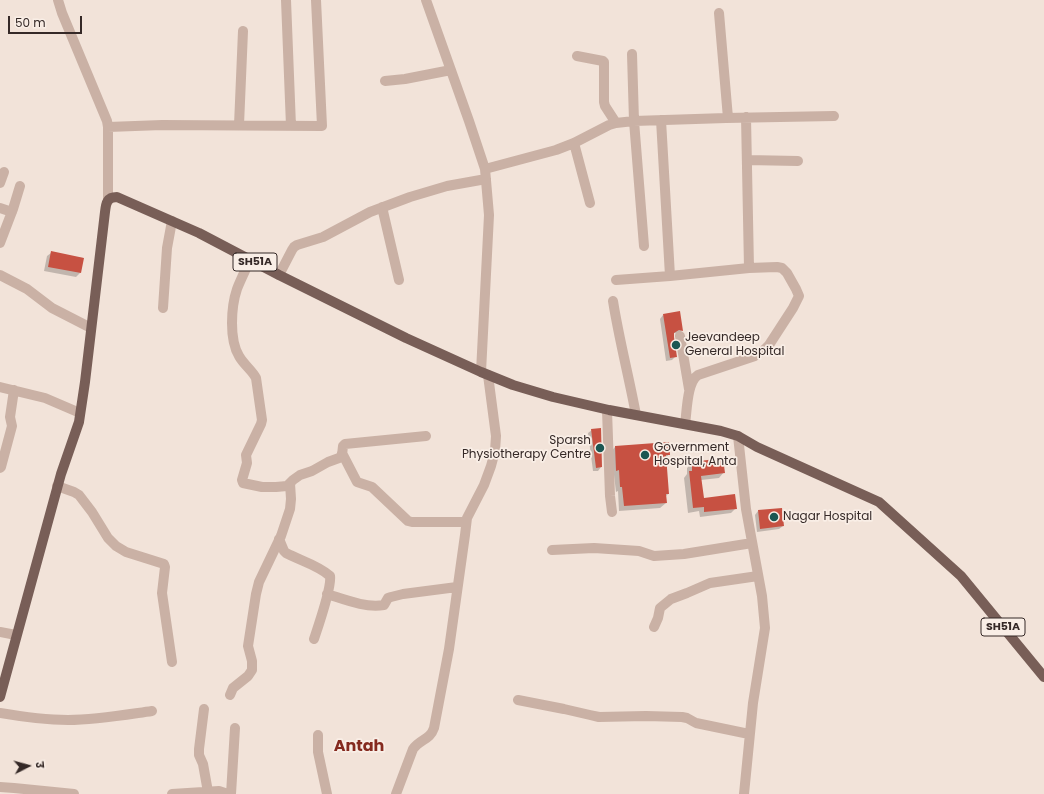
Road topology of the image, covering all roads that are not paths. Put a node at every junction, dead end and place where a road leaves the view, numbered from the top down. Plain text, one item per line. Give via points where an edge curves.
1 (58, 0) edge
2 (286, 0) edge
3 (316, 0) edge
4 (426, 0) edge
5 (719, 13) dead end
6 (243, 31) dead end
7 (632, 54) dead end
8 (576, 56) dead end
9 (451, 70) junction
10 (386, 81) dead end
11 (834, 116) dead end
12 (746, 117) junction
13 (728, 118) junction
14 (661, 120) junction
15 (634, 121) junction
16 (616, 123) junction
17 (239, 125) junction
18 (291, 126) junction
19 (108, 127) junction
20 (574, 144) junction
21 (747, 160) junction
22 (798, 161) dead end
23 (4, 172) dead end
24 (485, 174) junction
25 (0, 183) edge
26 (20, 186) dead end
27 (108, 201) junction
28 (590, 203) dead end
29 (382, 207) junction
30 (0, 208) edge
31 (12, 212) junction
32 (172, 220) junction
33 (0, 243) edge
34 (644, 246) dead end
35 (250, 260) junction
36 (749, 268) junction
37 (0, 275) edge
38 (279, 275) junction
39 (670, 276) junction
40 (399, 280) dead end
41 (616, 280) dead end
42 (613, 301) dead end
43 (163, 308) dead end
44 (91, 328) junction
45 (680, 336) dead end
46 (484, 374) junction
47 (0, 387) edge
48 (14, 390) junction
49 (689, 390) junction
50 (607, 410) junction
51 (80, 413) junction
52 (636, 415) junction
53 (685, 424) junction
54 (426, 436) dead end
55 (738, 436) junction
56 (342, 453) junction
57 (0, 468) edge
58 (290, 483) junction
59 (57, 486) junction
60 (612, 512) dead end
61 (466, 522) junction
62 (279, 540) junction
63 (752, 543) junction
64 (552, 550) dead end
65 (758, 576) junction
66 (457, 588) junction
67 (327, 594) junction
68 (654, 627) dead end
69 (0, 632) edge
70 (16, 636) junction
71 (314, 639) dead end
72 (172, 662) dead end
73 (1044, 678) edge
74 (230, 695) dead end
75 (0, 697) edge
76 (518, 700) dead end
77 (204, 710) dead end
78 (152, 711) dead end
79 (0, 713) edge
80 (235, 728) dead end
81 (750, 734) junction
82 (318, 735) dead end
83 (0, 787) edge
84 (208, 792) junction
85 (74, 794) edge
86 (172, 794) edge
87 (229, 794) edge
88 (327, 794) edge
89 (396, 794) edge
90 (744, 794) edge

1 - 19 street
2 - 18 street
3 - 18 street via 322,125
4 - 9 street
5 - 13 street
6 - 17 street
7 - 15 street
8 - 16 street via 604,62 604,102
9 - 10 street
9 - 24 street
11 - 12 street
12 - 13 street
12 - 21 street
13 - 14 street
14 - 15 street
14 - 39 street
15 - 16 street
15 - 34 street
16 - 20 street
17 - 18 street
17 - 19 street
19 - 27 street
20 - 24 street
20 - 28 street
21 - 22 street
21 - 36 street
23 - 25 street
24 - 29 street
24 - 46 street via 489,215
26 - 31 street
27 - 32 main road, SH51A via 110,198 119,197
27 - 44 main road
29 - 38 street via 330,233 294,247
29 - 40 street
30 - 31 street
31 - 33 street
32 - 35 main road, SH51A
32 - 43 street via 167,248
35 - 38 main road, SH51A
35 - 58 street via 237,289 233,306 233,331 239,357 256,378 262,420 246,455 247,463 242,481 244,484 262,487 287,486
36 - 39 street
36 - 49 street via 784,269 798,293 798,298 767,347 755,356 698,375
37 - 44 street via 27,289 52,308
38 - 46 main road, SH51A
39 - 41 street
42 - 52 street
44 - 51 main road
45 - 49 street
46 - 50 main road, SH51A via 537,392
46 - 61 street via 496,436 495,451 484,484
47 - 48 street
48 - 51 street via 45,398
48 - 57 street via 10,417 12,426
49 - 53 street
50 - 52 main road, SH51A
50 - 60 street
51 - 59 main road via 78,428
52 - 53 main road, SH51A
53 - 55 main road, SH51A
54 - 56 street via 345,444 342,446
55 - 63 street
55 - 73 main road, SH51A via 879,502 961,576
56 - 58 street via 339,458 300,475
56 - 61 street via 357,482 372,487 408,521
58 - 62 street via 290,509
59 - 70 main road
59 - 72 street via 79,495 116,546 126,552 164,564 162,593
61 - 66 street
62 - 67 street via 286,553 329,574 331,579
62 - 74 street via 256,594 248,646 252,670 233,688
63 - 64 street via 654,556 639,551 594,548
63 - 65 street
65 - 68 street via 710,583 671,599 660,607
65 - 81 street via 764,605 765,628
66 - 67 street via 391,597 379,605 365,605
66 - 89 street via 434,728 432,734 413,749
67 - 71 street
69 - 70 street
70 - 75 main road
76 - 81 street via 598,716 682,717 696,723
77 - 84 street via 199,755
78 - 79 street via 68,720 45,720
80 - 87 street
81 - 90 street
82 - 88 street via 318,752
83 - 85 street
84 - 86 street
84 - 87 street

